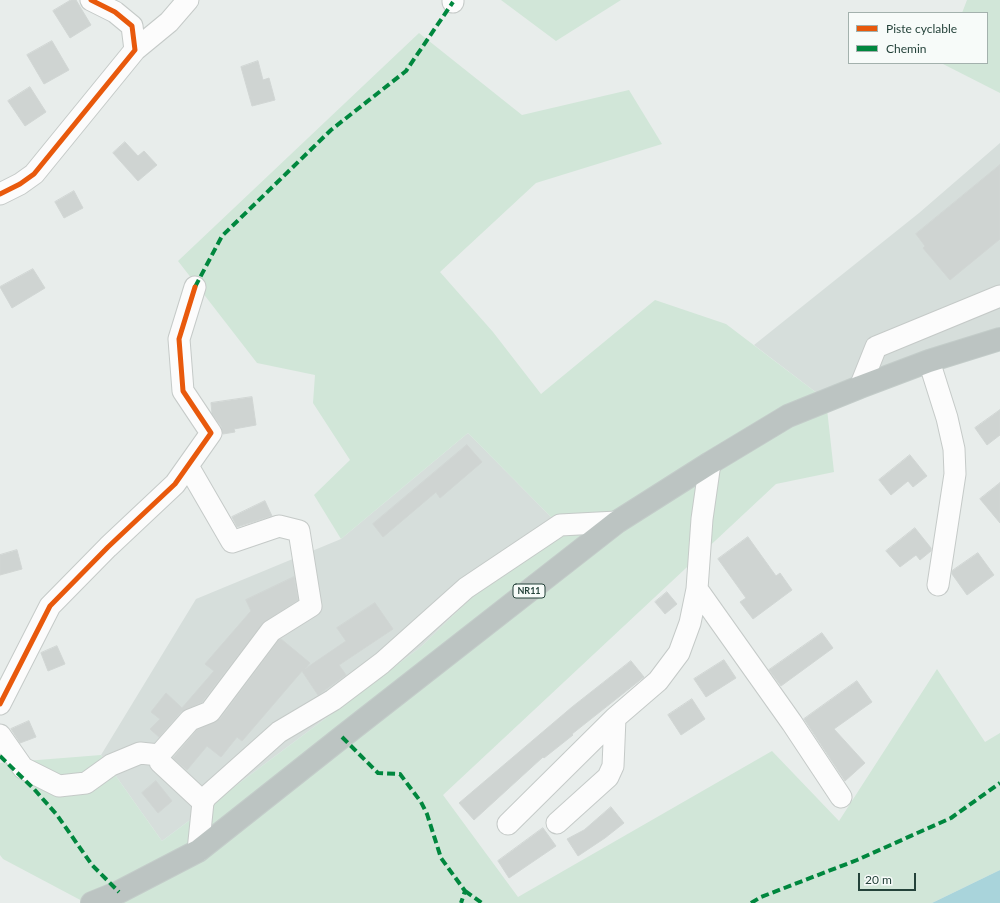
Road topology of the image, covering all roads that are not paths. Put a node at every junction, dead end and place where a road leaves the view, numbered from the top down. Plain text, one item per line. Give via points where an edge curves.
1 (91, 0) edge
2 (188, 0) edge
3 (135, 50) junction
4 (0, 194) edge
5 (195, 287) dead end
6 (1000, 296) edge
7 (1000, 339) edge
8 (929, 361) junction
9 (860, 386) junction
10 (710, 463) junction
11 (188, 466) junction
12 (617, 522) junction
13 (938, 585) dead end
14 (697, 588) junction
15 (0, 704) edge
16 (615, 718) junction
17 (0, 735) edge
18 (159, 755) junction
19 (842, 797) dead end
20 (203, 802) junction
21 (557, 823) dead end
22 (508, 824) dead end
23 (198, 851) junction
24 (92, 903) edge

1 - 3 street via 115,12 132,26
2 - 3 street via 169,22
3 - 4 street via 34,174
5 - 11 street via 179,339 182,391 211,434
6 - 9 street via 876,347
7 - 8 highway, NR11
8 - 9 highway, NR11
8 - 13 street via 954,449 955,474
9 - 10 highway, NR11 via 788,416
10 - 12 highway, NR11
10 - 14 street via 702,519
11 - 15 street via 175,484 50,606
11 - 18 street via 232,542 279,526 299,531 311,606 271,631 210,712 190,720
12 - 20 street via 560,525 528,546 466,588 382,663 333,700 278,732
12 - 23 highway, NR11
14 - 16 street via 690,623 678,653 658,681
14 - 19 street
16 - 21 street via 613,766 608,777
16 - 22 street
17 - 18 street via 23,768 59,786 86,783 111,765 140,753
18 - 20 street via 160,762
20 - 23 street
23 - 24 highway, NR11 via 119,892

